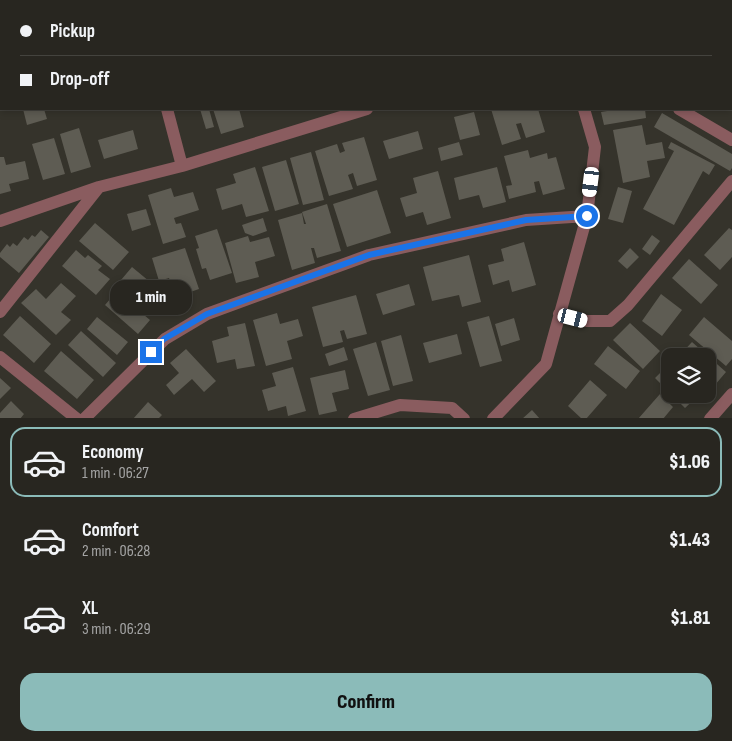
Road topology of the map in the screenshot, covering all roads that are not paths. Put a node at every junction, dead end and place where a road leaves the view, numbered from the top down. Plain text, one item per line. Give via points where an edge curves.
1 (168, 110) edge
2 (364, 110) edge
3 (584, 110) edge
4 (681, 110) edge
5 (732, 140) edge
6 (182, 166) junction
7 (732, 181) edge
8 (99, 188) junction
9 (587, 216) junction
10 (0, 222) edge
11 (0, 312) edge
12 (559, 314) junction
13 (0, 357) edge
14 (732, 394) edge
15 (77, 418) edge
16 (84, 418) edge
17 (354, 418) edge
18 (464, 418) edge
19 (493, 418) edge
20 (710, 418) edge

1 - 6 street
2 - 6 street
3 - 9 street via 595,147
4 - 5 street
6 - 8 street
7 - 12 street via 628,305 610,321 587,321
8 - 10 street
8 - 11 street
9 - 12 street
9 - 16 street via 526,220 369,255 207,314 164,339
12 - 19 street via 546,364
13 - 15 street
14 - 20 street
17 - 18 street via 400,405 452,408

